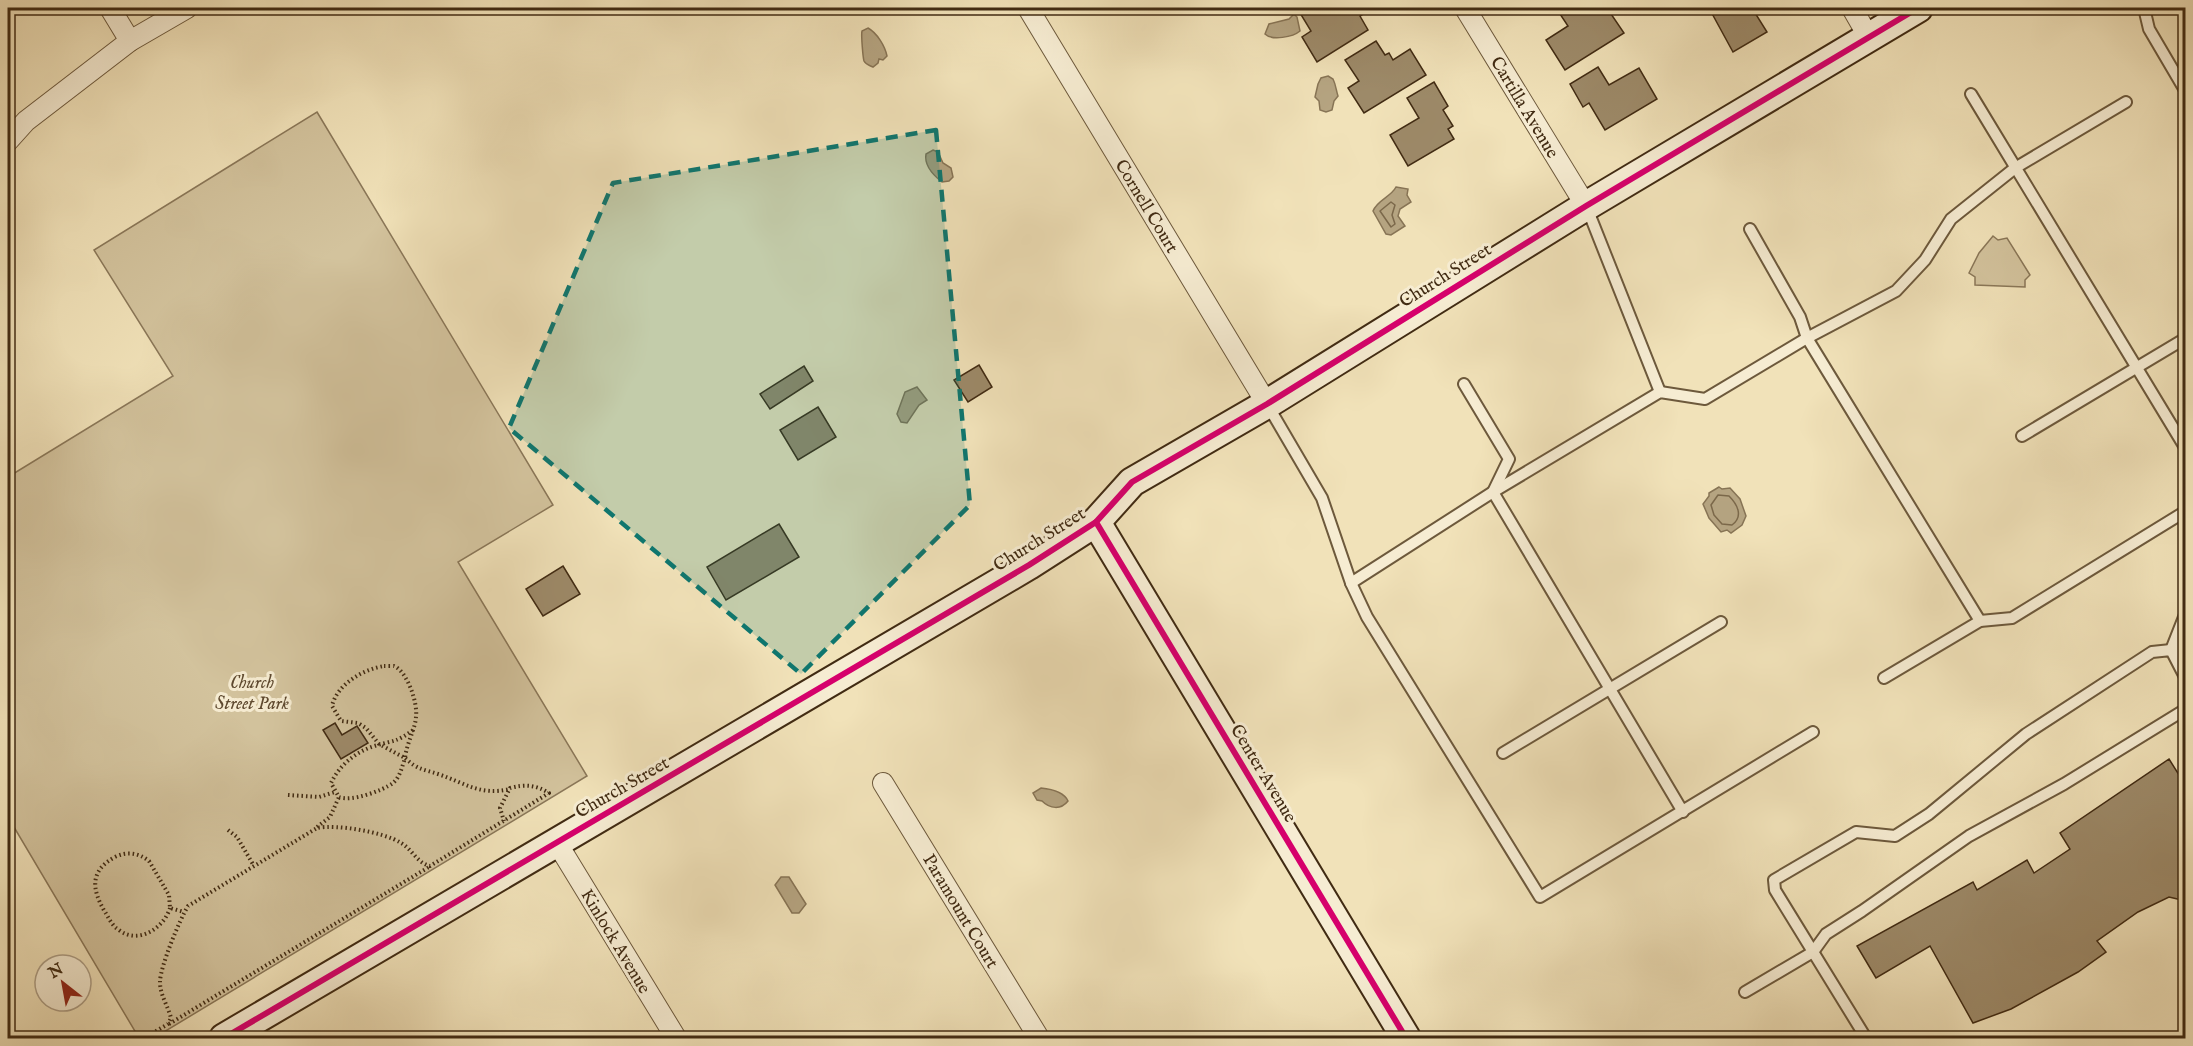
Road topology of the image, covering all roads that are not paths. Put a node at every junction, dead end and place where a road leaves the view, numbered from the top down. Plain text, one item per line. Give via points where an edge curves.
1 (110, 8) edge
2 (187, 8) edge
3 (1028, 8) edge
4 (1465, 8) edge
5 (1852, 8) edge
6 (1918, 8) edge
7 (2144, 8) edge
8 (1868, 36) junction
9 (130, 41) junction
10 (2186, 93) edge
11 (1971, 94) dead end
12 (2126, 102) dead end
13 (8, 141) edge
14 (2015, 168) junction
15 (1586, 206) junction
16 (1750, 229) dead end
17 (1807, 338) junction
18 (2186, 338) edge
19 (2136, 368) junction
20 (1464, 384) dead end
21 (1660, 392) junction
22 (1266, 404) junction
23 (2022, 436) dead end
24 (2186, 449) edge
25 (1493, 492) junction
26 (2186, 511) edge
27 (1096, 522) junction
28 (1351, 583) junction
29 (2186, 612) edge
30 (1980, 621) junction
31 (1721, 622) dead end
32 (2171, 650) junction
33 (2186, 650) edge
34 (1884, 678) dead end
35 (2186, 679) edge
36 (1609, 688) junction
37 (2186, 709) edge
38 (1813, 732) dead end
39 (1503, 753) dead end
40 (883, 783) dead end
41 (1683, 812) junction
42 (556, 843) junction
43 (1813, 952) junction
44 (1745, 992) dead end
45 (224, 1038) edge
46 (676, 1038) edge
47 (1039, 1038) edge
48 (1406, 1038) edge
49 (1866, 1038) edge

1 - 9 street
2 - 9 street
3 - 22 street, Cornell Court
4 - 15 street, Cartilla Avenue
5 - 8 street
6 - 8 street, Church Street
7 - 10 lane via 2149,29
8 - 15 street, Church Street
9 - 13 street via 26,121
11 - 14 lane
12 - 14 lane
14 - 17 lane via 1951,219 1925,260 1896,291
14 - 19 lane
15 - 21 lane
15 - 22 street, Church Street
16 - 17 lane via 1800,317
17 - 21 lane via 1706,399
17 - 30 lane
18 - 19 lane
19 - 23 lane
19 - 24 lane
20 - 25 lane via 1509,459
21 - 25 lane
22 - 27 street, Church Street via 1132,482
22 - 28 lane via 1322,498
25 - 28 lane
25 - 36 lane
26 - 30 lane via 2012,618
27 - 42 street, Church Street
27 - 48 street, Center Avenue
28 - 41 lane via 1366,617 1540,897
29 - 32 lane
30 - 34 lane
31 - 36 lane
32 - 33 lane
32 - 35 lane
32 - 43 lane via 2152,652 2026,734 1929,814 1895,836 1856,832 1774,880 1775,890
36 - 39 lane
36 - 41 lane
37 - 43 lane via 2064,784 1969,836 1826,934
38 - 41 lane
40 - 47 street, Paramount Court
42 - 45 street, Church Street
42 - 46 street, Kinlock Avenue
43 - 44 lane
43 - 49 lane

